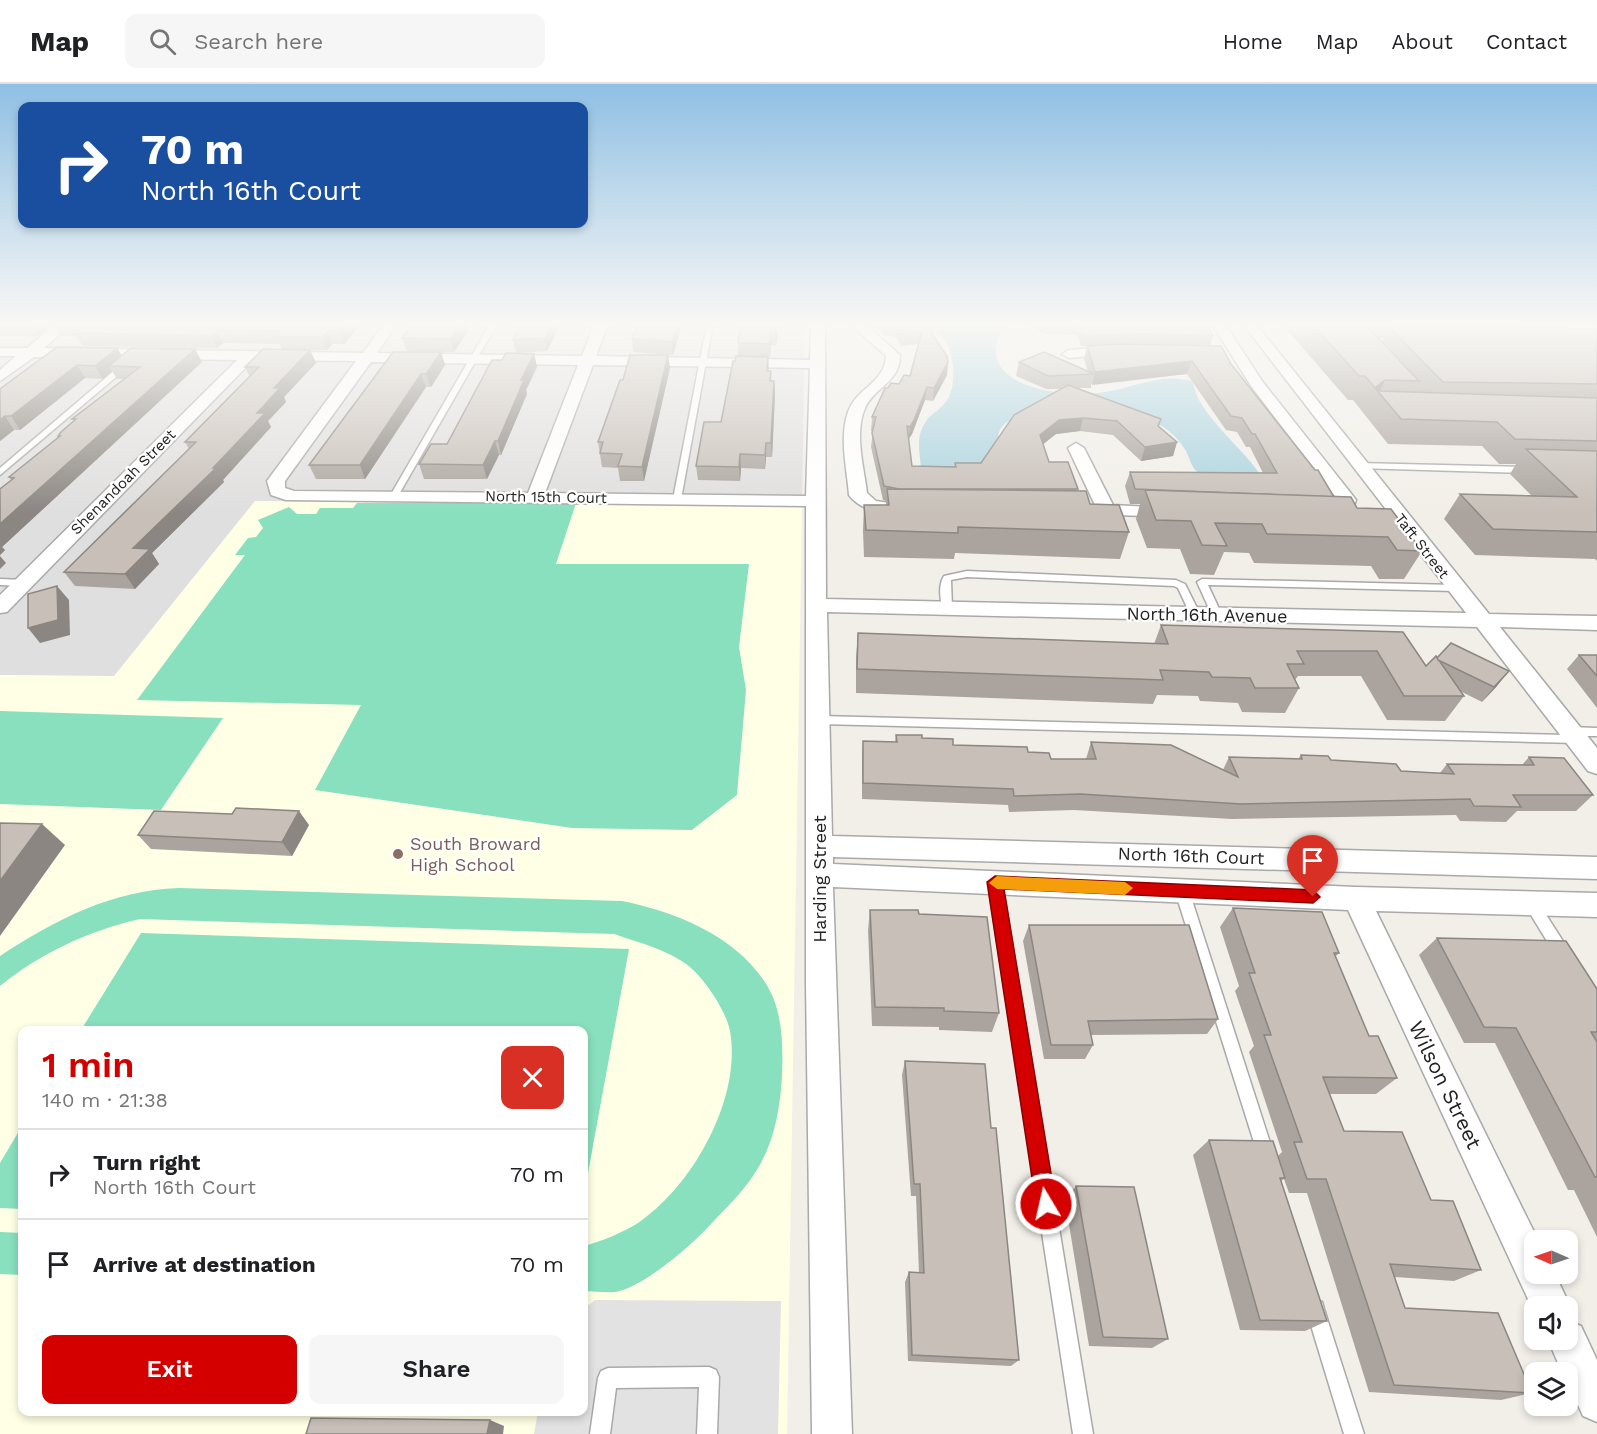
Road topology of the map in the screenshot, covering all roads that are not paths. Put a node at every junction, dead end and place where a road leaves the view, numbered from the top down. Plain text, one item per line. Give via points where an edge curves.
1 (100, 387) edge
2 (217, 387) edge
3 (347, 387) edge
4 (457, 387) edge
5 (577, 387) edge
6 (698, 387) edge
7 (817, 387) edge
8 (878, 387) edge
9 (1259, 387) edge
10 (1298, 387) edge
11 (1076, 448) dead end
12 (1359, 466) junction
13 (1538, 470) edge
14 (0, 472) edge
15 (394, 496) junction
16 (535, 497) junction
17 (677, 499) junction
18 (815, 501) junction
19 (920, 510) edge
20 (1071, 510) edge
21 (1106, 510) junction
22 (1188, 514) edge
23 (1307, 519) edge
24 (0, 582) edge
25 (24, 583) junction
26 (1455, 588) junction
27 (816, 605) junction
28 (0, 607) edge
29 (947, 608) junction
30 (1195, 615) junction
31 (1217, 615) junction
32 (1481, 622) junction
33 (1597, 623) edge
34 (820, 720) junction
35 (1581, 734) edge
36 (1597, 765) edge
37 (820, 860) junction
38 (1597, 868) edge
39 (995, 882) junction
40 (1182, 891) junction
41 (1356, 899) junction
42 (1531, 903) junction
43 (1597, 905) edge
44 (1573, 970) edge
45 (1272, 1174) edge
46 (1524, 1249) edge
47 (1311, 1298) edge
48 (1572, 1350) edge
49 (1597, 1402) edge
50 (600, 1434) edge
51 (707, 1434) edge
52 (832, 1434) edge
53 (1083, 1434) edge
54 (1354, 1434) edge

1 - 14 lane
2 - 25 street, Shenandoah Street
3 - 15 street, North 15th Court via 276,481 277,491 292,496
4 - 15 lane
5 - 16 street
6 - 17 lane
7 - 18 street, Harding Street
8 - 19 street via 857,407 852,427 858,495 871,505
9 - 23 street via 1347,500 1344,514 1330,520
10 - 12 street, Taft Street
11 - 21 street
12 - 13 lane
12 - 26 street, Taft Street
15 - 16 street, North 15th Court
16 - 17 street, North 15th Court
17 - 18 street, North 15th Court
18 - 27 street, Harding Street
20 - 21 street
21 - 22 street
24 - 25 lane
25 - 28 street, Shenandoah Street
26 - 31 lane via 1203,582
26 - 32 street, Taft Street
27 - 29 street, North 16th Avenue
27 - 34 street, Harding Street
29 - 30 street, North 16th Avenue
29 - 30 lane via 947,578 967,574 1176,583 1182,586
30 - 31 street, North 16th Avenue
31 - 32 street, North 16th Avenue
32 - 33 street, North 16th Avenue
32 - 35 street, Taft Street
34 - 35 lane
34 - 37 street, Harding Street
35 - 36 street, Taft Street
37 - 38 street, North 16th Court
37 - 39 street, North 16th Court
37 - 52 street, Harding Street
39 - 40 street, North 16th Court
39 - 53 lane
40 - 41 street, North 16th Court
40 - 45 lane
41 - 42 street, North 16th Court
41 - 46 street, Wilson Street
42 - 43 street, North 16th Court
42 - 44 lane
47 - 54 lane
48 - 49 street
50 - 51 lane via 608,1378 709,1377

